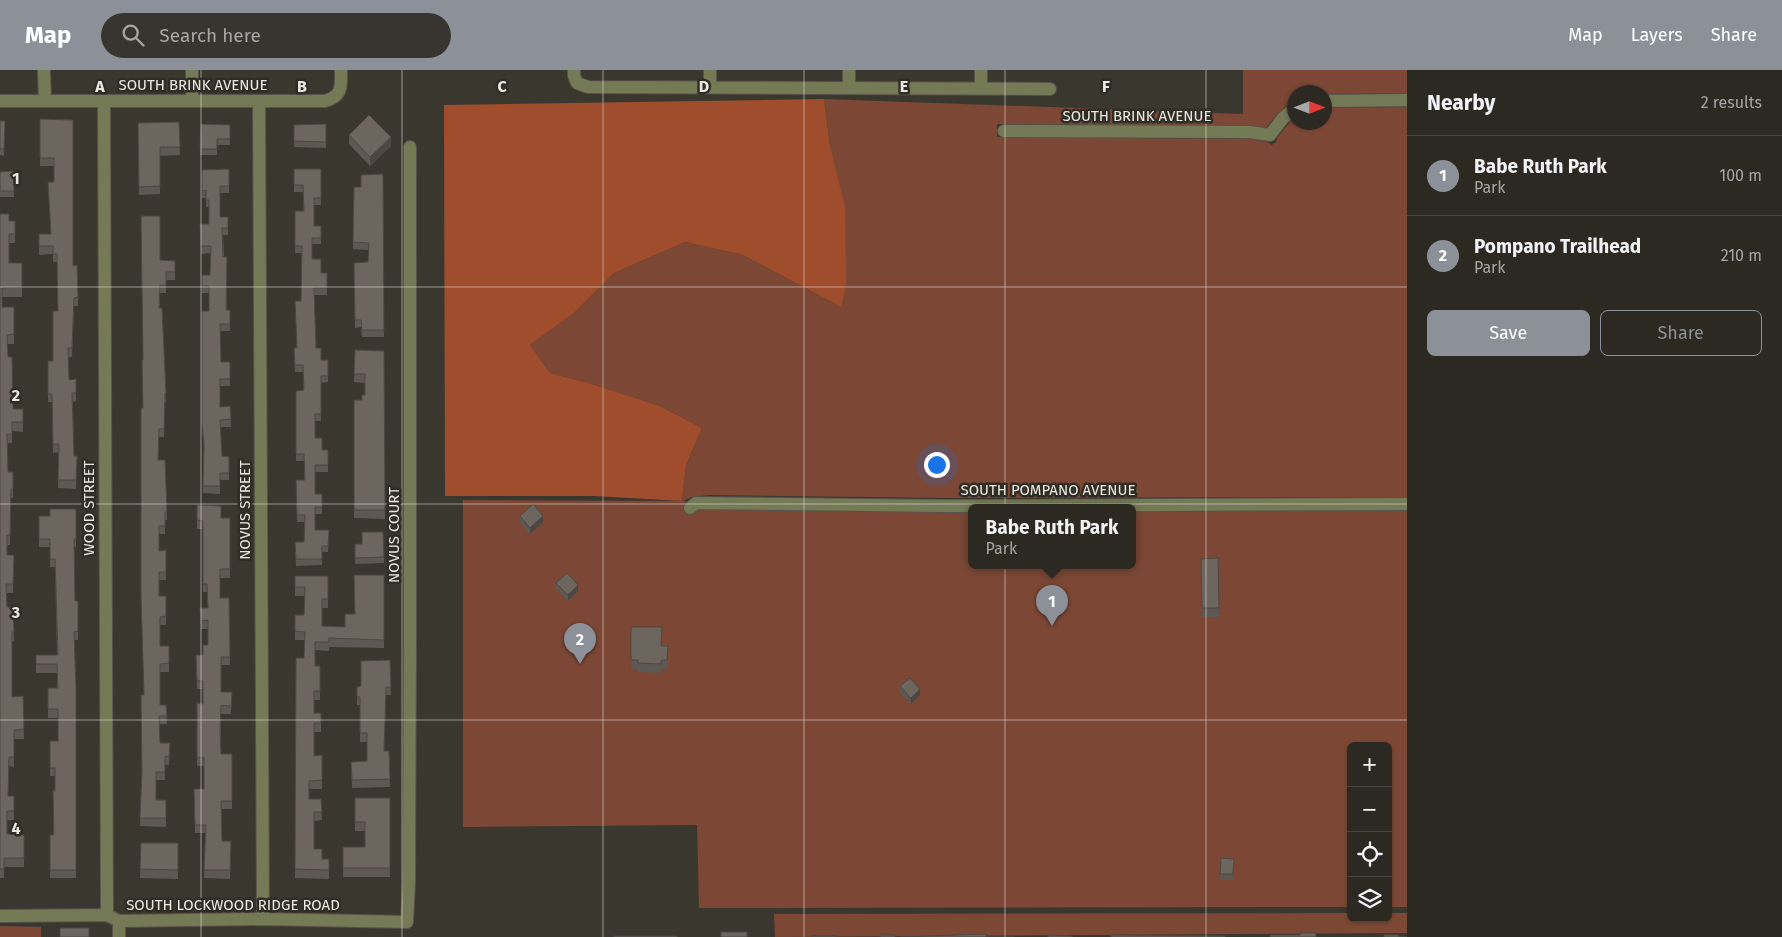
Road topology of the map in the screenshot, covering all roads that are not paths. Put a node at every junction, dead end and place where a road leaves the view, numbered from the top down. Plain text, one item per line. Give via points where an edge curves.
1 (44, 70) edge
2 (192, 70) edge
3 (341, 70) edge
4 (710, 70) edge
5 (849, 70) edge
6 (981, 70) edge
7 (574, 75) edge
8 (710, 86) junction
9 (849, 87) junction
10 (981, 88) junction
11 (1050, 88) dead end
12 (1407, 100) edge
13 (0, 101) edge
14 (45, 101) junction
15 (104, 101) junction
16 (192, 101) junction
17 (259, 101) junction
18 (1332, 101) edge
19 (1287, 115) edge
20 (1004, 131) dead end
21 (410, 147) dead end
22 (1407, 504) edge
23 (1136, 505) edge
24 (968, 506) edge
25 (690, 508) dead end
26 (107, 915) junction
27 (0, 916) edge
28 (263, 919) junction
29 (119, 921) junction
30 (407, 922) joint
31 (119, 937) edge

1 - 14 street
2 - 16 street
3 - 17 street, SOUTH BRINK AVENUE via 339,94 333,99
4 - 8 street
5 - 9 street
6 - 10 street
7 - 8 street, SOUTH BRINK AVENUE via 581,86 588,87
8 - 9 street, SOUTH BRINK AVENUE
9 - 10 street, SOUTH BRINK AVENUE
10 - 11 street, SOUTH BRINK AVENUE
12 - 18 street
13 - 14 street, SOUTH BRINK AVENUE
14 - 15 street, SOUTH BRINK AVENUE
15 - 16 street, SOUTH BRINK AVENUE
15 - 26 street, WOOD STREET
16 - 17 street, SOUTH BRINK AVENUE
17 - 28 street, NOVUS STREET
19 - 20 street, SOUTH BRINK AVENUE via 1270,135 1249,132
21 - 30 street, NOVUS COURT
22 - 23 street, SOUTH POMPANO AVENUE
24 - 25 street, SOUTH POMPANO AVENUE via 696,503
26 - 27 street, SOUTH LOCKWOOD RIDGE ROAD
26 - 29 street, SOUTH LOCKWOOD RIDGE ROAD
28 - 29 street, SOUTH LOCKWOOD RIDGE ROAD
28 - 30 street, SOUTH LOCKWOOD RIDGE ROAD
29 - 31 street

